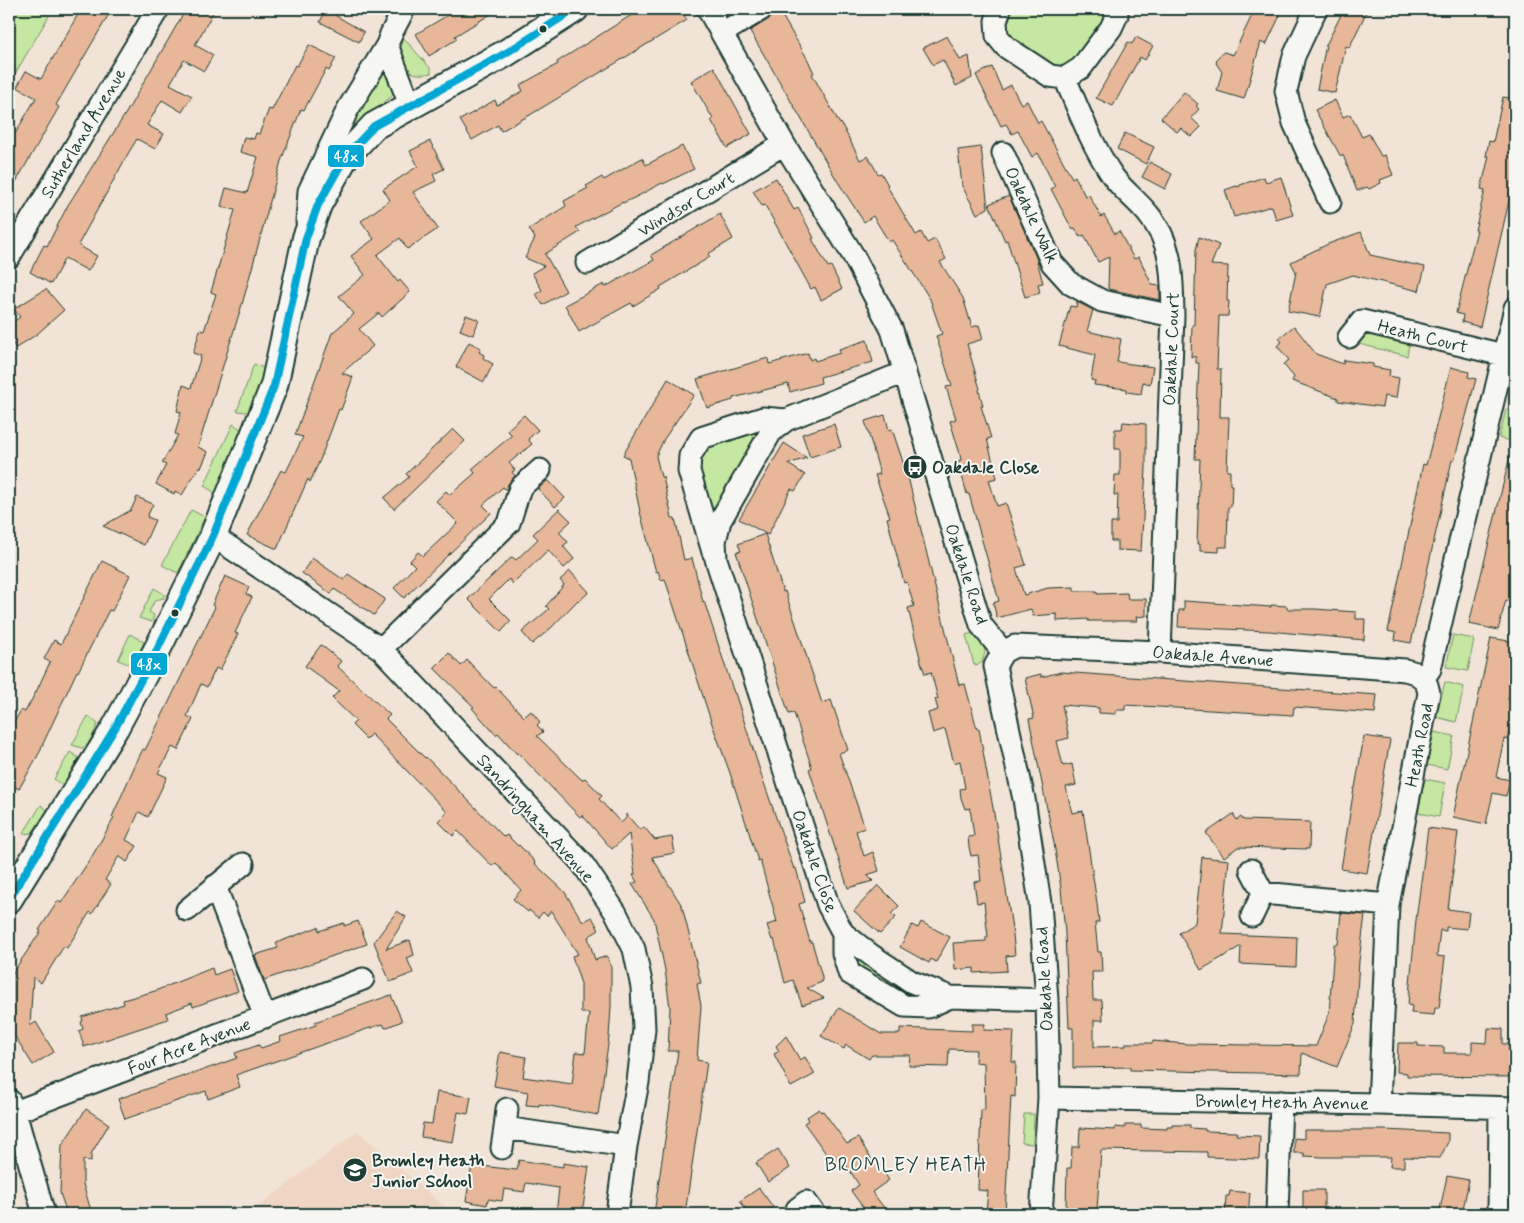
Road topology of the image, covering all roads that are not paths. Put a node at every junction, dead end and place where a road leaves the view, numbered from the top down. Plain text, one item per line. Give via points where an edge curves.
1 (158, 9) edge
2 (404, 9) edge
3 (575, 9) edge
4 (708, 9) edge
5 (762, 9) edge
6 (1000, 9) edge
7 (1116, 9) edge
8 (1316, 9) edge
9 (722, 33) junction
10 (387, 45) junction
11 (1065, 78) junction
12 (410, 105) junction
13 (784, 144) junction
14 (1003, 153) dead end
15 (1330, 202) dead end
16 (306, 238) junction
17 (9, 257) edge
18 (587, 263) dead end
19 (1515, 308) edge
20 (1173, 316) junction
21 (1349, 337) dead end
22 (1503, 355) junction
23 (905, 372) junction
24 (786, 420) junction
25 (540, 470) dead end
26 (213, 536) junction
27 (716, 559) junction
28 (381, 649) junction
29 (1003, 652) junction
30 (1160, 652) junction
31 (1423, 679) junction
32 (243, 864) dead end
33 (1251, 870) dead end
34 (215, 886) junction
35 (1263, 893) junction
36 (9, 899) edge
37 (1388, 905) junction
38 (187, 910) dead end
39 (1252, 916) dead end
40 (363, 979) dead end
41 (1047, 1000) junction
42 (265, 1017) junction
43 (1049, 1098) junction
44 (1281, 1102) junction
45 (1379, 1104) junction
46 (12, 1106) edge
47 (1507, 1108) edge
48 (505, 1128) dead end
49 (626, 1146) junction
50 (44, 1214) edge
51 (617, 1214) edge
52 (1041, 1214) edge
53 (1277, 1214) edge
54 (1499, 1214) edge

1 - 17 street, Sutherland Avenue
2 - 10 street
3 - 12 main road via 506,53
4 - 9 street, Oakdale Road
5 - 9 street
6 - 11 street via 996,21 997,36 1006,47 1050,76
7 - 11 street via 1111,28 1081,68
8 - 15 street via 1294,56 1286,91 1294,123
9 - 13 street, Oakdale Road
10 - 12 street
10 - 16 street via 348,109 309,191
11 - 20 street, Oakdale Court via 1097,151 1113,176 1162,233 1169,252
12 - 16 main road via 374,126 345,157 318,205
13 - 18 street, Windsor Court
13 - 23 street, Oakdale Road via 852,255 892,330
14 - 20 street, Oakdale Walk via 1052,263 1071,284 1102,301
16 - 26 main road via 274,386
19 - 22 street, Heath Road
20 - 30 street, Oakdale Court
21 - 22 street, Heath Court via 1362,321
22 - 31 street, Heath Road via 1430,669
23 - 24 street, Oakdale Close
23 - 29 street, Oakdale Road via 981,625
24 - 27 street, Oakdale Close via 771,432 720,521 715,541
24 - 27 street, Oakdale Close via 763,418 701,438 690,456 688,472
25 - 28 street via 520,488 509,523
26 - 28 street, Sandringham Avenue
26 - 36 main road via 115,728
27 - 41 street, Oakdale Close via 828,905 843,933 871,956 912,982 950,998
28 - 49 street, Sandringham Avenue via 582,863 616,913 634,949 642,987 644,1029
29 - 30 street, Oakdale Avenue via 1015,646
29 - 41 street, Oakdale Road via 995,666 1025,809 1040,903
30 - 31 street, Oakdale Avenue via 1405,670
31 - 37 street, Heath Road via 1428,693
32 - 34 street
33 - 35 street
34 - 38 street
34 - 42 street
35 - 37 street
35 - 39 street
37 - 45 street, Heath Road
40 - 42 street, Four Acre Avenue
41 - 43 street, Oakdale Road
42 - 46 street, Four Acre Avenue
43 - 44 street, Bromley Heath Avenue
43 - 52 street, Oakdale Road
44 - 45 street, Bromley Heath Avenue
44 - 53 street
45 - 47 street, Bromley Heath Avenue
46 - 50 street
47 - 54 street
48 - 49 street
49 - 51 street, Sandringham Avenue

